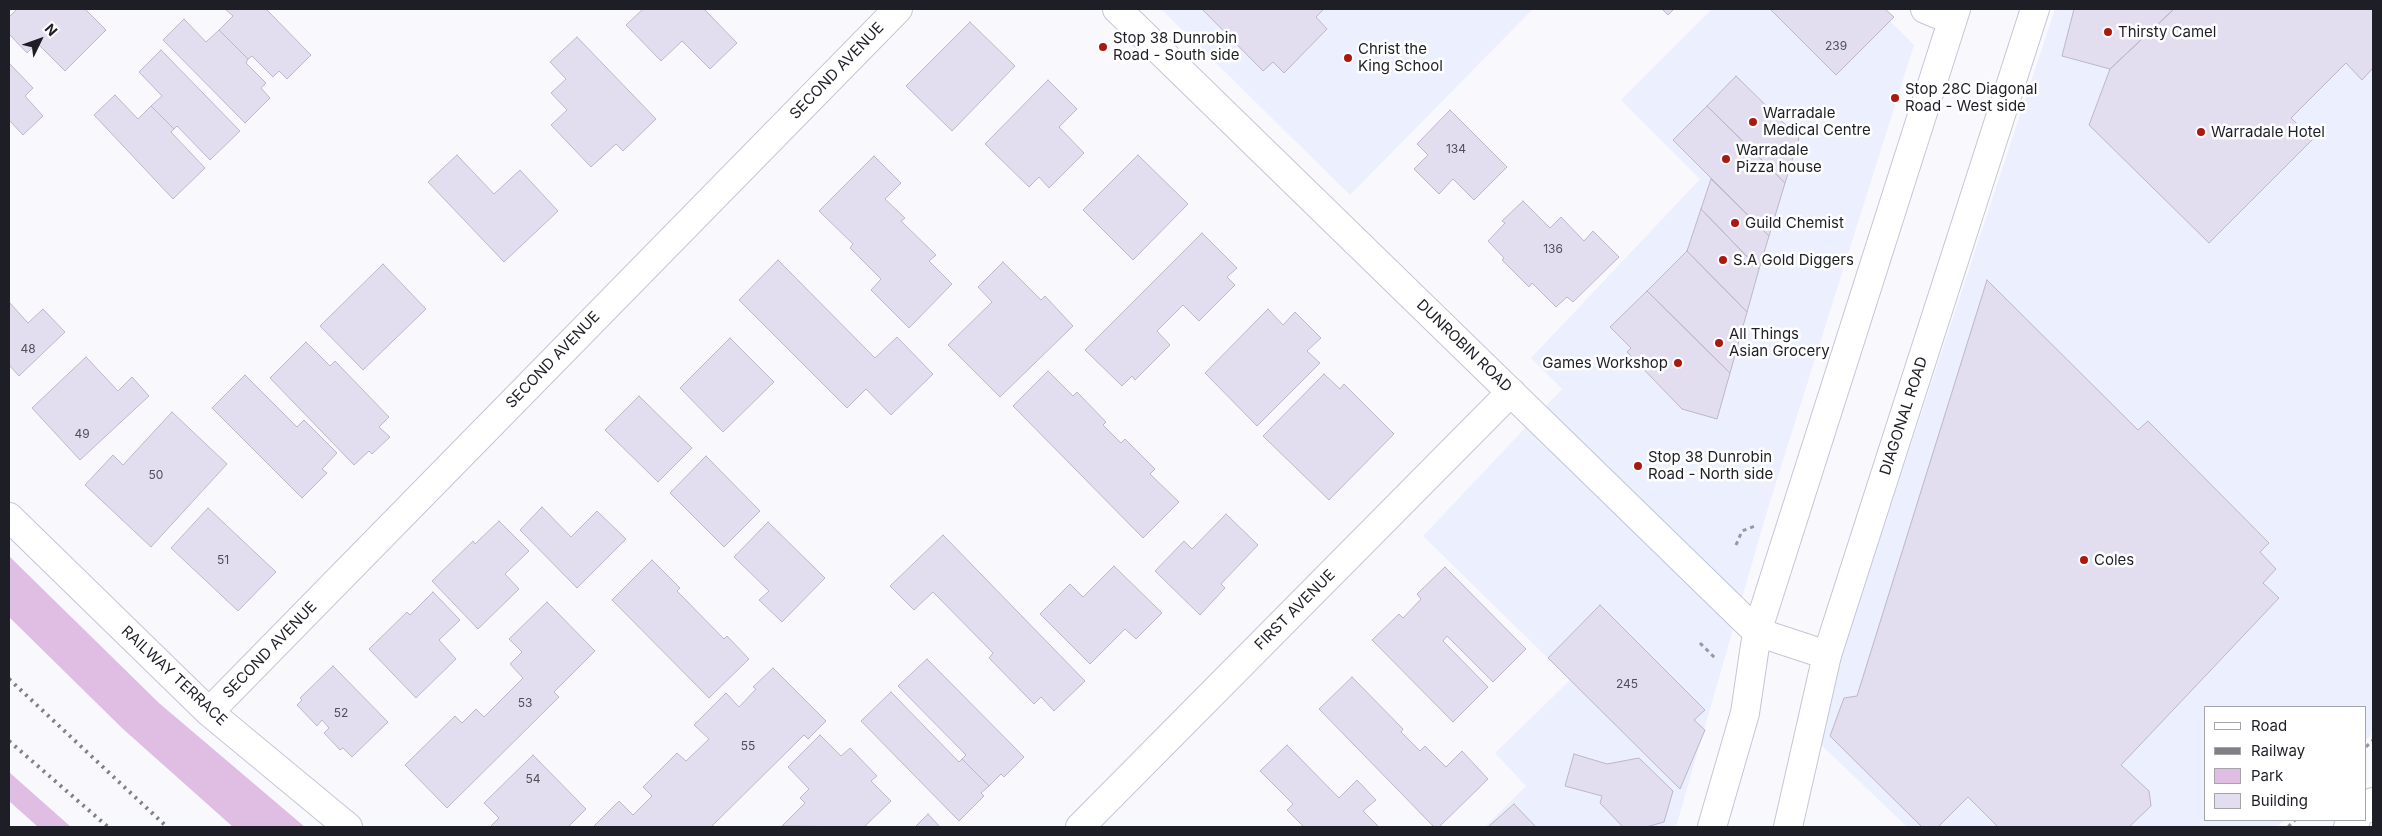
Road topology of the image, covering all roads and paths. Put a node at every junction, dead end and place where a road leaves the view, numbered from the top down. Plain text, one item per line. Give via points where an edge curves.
1 (898, 9) edge
2 (1117, 9) edge
3 (1925, 9) edge
4 (2035, 9) edge
5 (1954, 15) edge
6 (1511, 392) junction
7 (9, 517) edge
8 (1759, 522) dead end
9 (1736, 546) dead end
10 (1757, 632) junction
11 (1827, 655) junction
12 (209, 712) junction
13 (348, 827) edge
14 (1080, 827) edge
15 (1712, 827) edge
16 (1788, 827) edge

1 - 12 street, SECOND AVENUE
2 - 6 street, DUNROBIN ROAD
3 - 5 street
4 - 11 street, DIAGONAL ROAD
5 - 10 street
6 - 10 street, DUNROBIN ROAD
6 - 14 street, FIRST AVENUE
7 - 12 street, RAILWAY TERRACE
8 - 9 path via 1742,531
10 - 11 street, DUNROBIN ROAD
10 - 15 street via 1745,713
11 - 16 street, DIAGONAL ROAD
12 - 13 street, RAILWAY TERRACE

